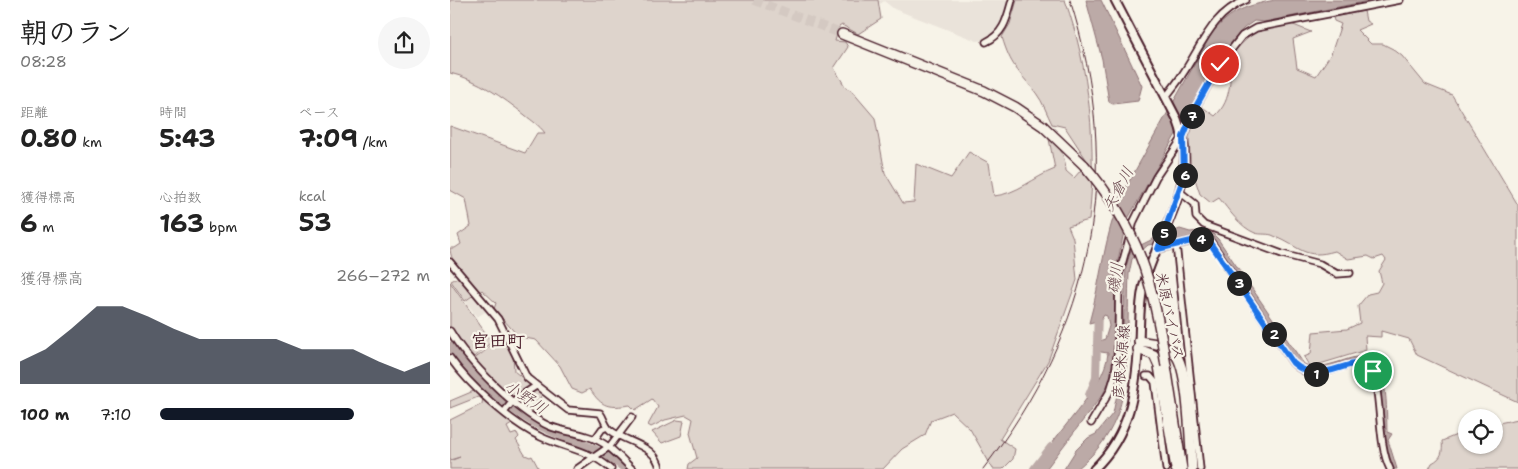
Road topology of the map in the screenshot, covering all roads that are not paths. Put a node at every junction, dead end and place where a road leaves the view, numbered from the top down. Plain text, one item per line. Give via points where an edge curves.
1 (1012, 0) edge
2 (1115, 0) edge
3 (1246, 0) edge
4 (1400, 0) edge
5 (842, 34) tunnel mouth
6 (986, 42) dead end
7 (1167, 99) junction
8 (1183, 134) junction
9 (1180, 192) junction
10 (1176, 244) junction
11 (1158, 247) junction
12 (450, 262) edge
13 (1350, 273) dead end
14 (450, 331) edge
15 (1138, 345) junction
16 (450, 358) edge
17 (1146, 376) dead end
18 (536, 386) junction
19 (513, 401) junction
20 (505, 411) junction
21 (632, 417) dead end
22 (1091, 424) dead end
23 (607, 427) junction
24 (619, 435) junction
25 (595, 439) junction
26 (608, 448) junction
27 (597, 455) junction
28 (577, 469) edge
29 (611, 469) edge
30 (632, 469) edge
31 (660, 469) edge
32 (1094, 469) edge
33 (1166, 469) edge
34 (1176, 469) edge
35 (1182, 469) edge
36 (1192, 469) edge
37 (1200, 469) edge
38 (1390, 469) edge

1 - 6 street via 1003,29
2 - 7 main road, 彦根米原線
3 - 7 street via 1214,22
4 - 8 street via 1249,31 1220,64
5 - 35 highway, 米原バイパス, bridge via 984,91 1015,107 1042,126 1100,183 1122,217 1143,261 1158,314
7 - 8 main road, 彦根米原線
8 - 9 main road, 彦根米原線 via 1185,166
8 - 22 street via 1134,221 1119,276 1118,348 1114,375 1110,391
9 - 11 main road, 彦根米原線
9 - 13 street via 1195,204 1196,217 1204,225 1282,254 1320,264 1337,274
10 - 11 street
10 - 37 street
10 - 38 street via 1208,240 1293,363 1303,371 1314,374 1359,363 1369,366 1374,378 1383,451
11 - 15 main road, 彦根米原線 via 1143,286
12 - 18 street via 491,309 524,375
14 - 19 street via 464,354
15 - 32 main road, 彦根米原線 via 1137,378 1122,434
15 - 34 highway via 1154,354 1159,366
15 - 36 highway via 1158,344 1169,349 1181,364
16 - 20 street via 473,384
17 - 33 street via 1155,382
18 - 19 street
18 - 23 street via 568,410 600,413
19 - 20 street
19 - 25 street via 548,426
20 - 27 street via 540,436
21 - 24 street
23 - 24 street
23 - 25 street
24 - 26 street
24 - 31 street via 654,454
25 - 26 street
26 - 27 street
26 - 30 street
27 - 28 street
27 - 29 street

